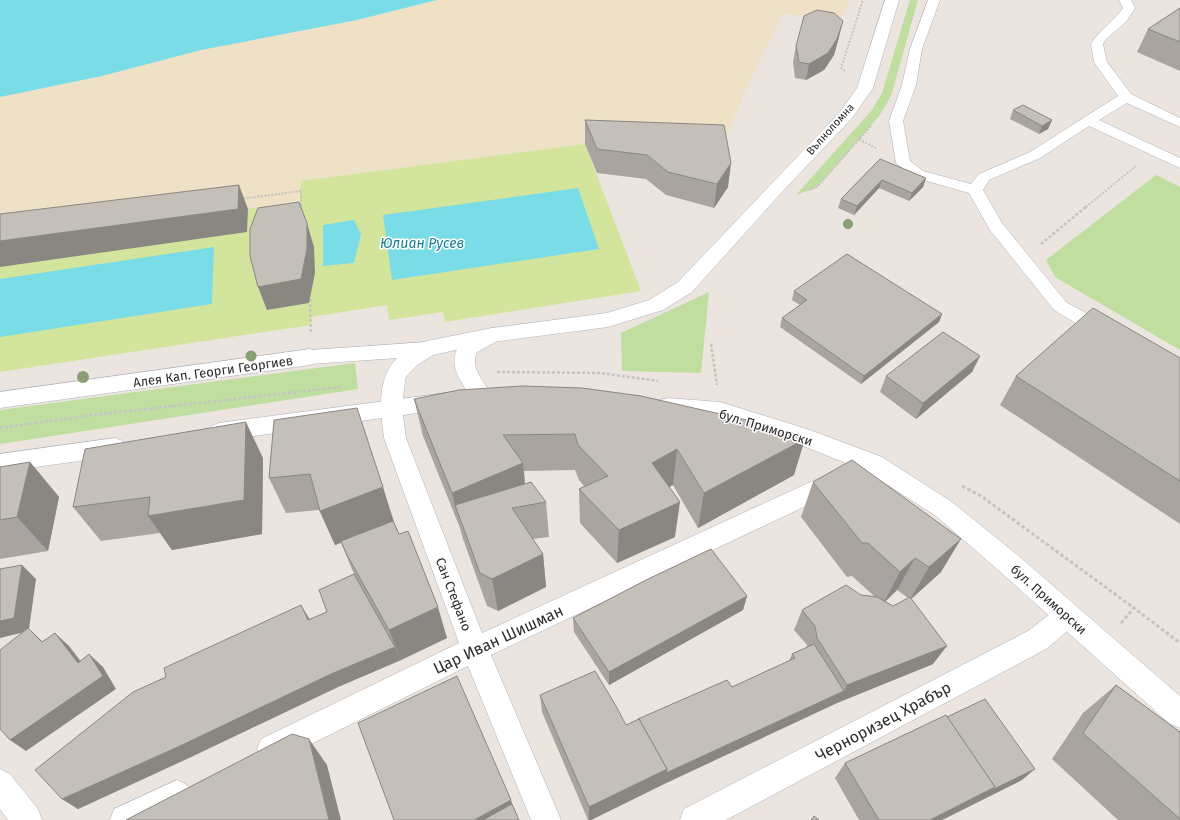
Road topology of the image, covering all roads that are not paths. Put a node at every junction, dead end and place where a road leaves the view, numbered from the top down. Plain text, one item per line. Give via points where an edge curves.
1 (892, 0) edge
2 (934, 0) edge
3 (1125, 0) edge
4 (1126, 97) junction
5 (1089, 120) junction
6 (1180, 123) edge
7 (1180, 164) edge
8 (975, 190) junction
9 (492, 335) junction
10 (1120, 340) edge
11 (427, 349) junction
12 (310, 357) joint
13 (482, 397) junction
14 (505, 397) edge
15 (0, 400) edge
16 (644, 403) edge
17 (391, 408) junction
18 (195, 435) edge
19 (134, 444) edge
20 (0, 463) edge
21 (874, 464) junction
22 (1067, 616) junction
23 (475, 650) junction
24 (1180, 714) edge
25 (252, 758) edge
26 (203, 782) edge
27 (0, 784) edge
28 (27, 820) edge
29 (125, 820) edge
30 (546, 820) edge
31 (694, 820) edge

1 - 9 street, Вълноломна via 866,88 846,114 685,287 656,305 608,320
2 - 8 lane via 916,49 909,85 896,121 903,163 918,174
3 - 4 lane via 1129,8 1122,19 1101,36 1097,44 1101,62
4 - 5 lane
4 - 6 lane
5 - 7 lane
5 - 8 lane via 1035,155 984,177
8 - 10 lane via 996,226 1060,306
9 - 11 street, Сан Стефано
9 - 13 street via 470,347 464,360 465,372
11 - 12 lane, Алея Кап. Георги Георгиев
11 - 17 street, Сан Стефано via 410,359 397,373
12 - 15 street, Алея Кап. Георги Георгиев
13 - 14 street
13 - 17 street
16 - 21 street, бул. Приморски via 720,411 799,435
17 - 18 street
17 - 23 street, Сан Стефано via 395,438
19 - 20 street
21 - 22 street, бул. Приморски via 944,509 1006,560
21 - 23 street, Цар Иван Шишман
22 - 24 street, бул. Приморски
22 - 31 street, Черноризец Храбър via 1037,640
23 - 25 street, Цар Иван Шишман
23 - 30 street, Сан Стефано
26 - 29 street
27 - 28 street

